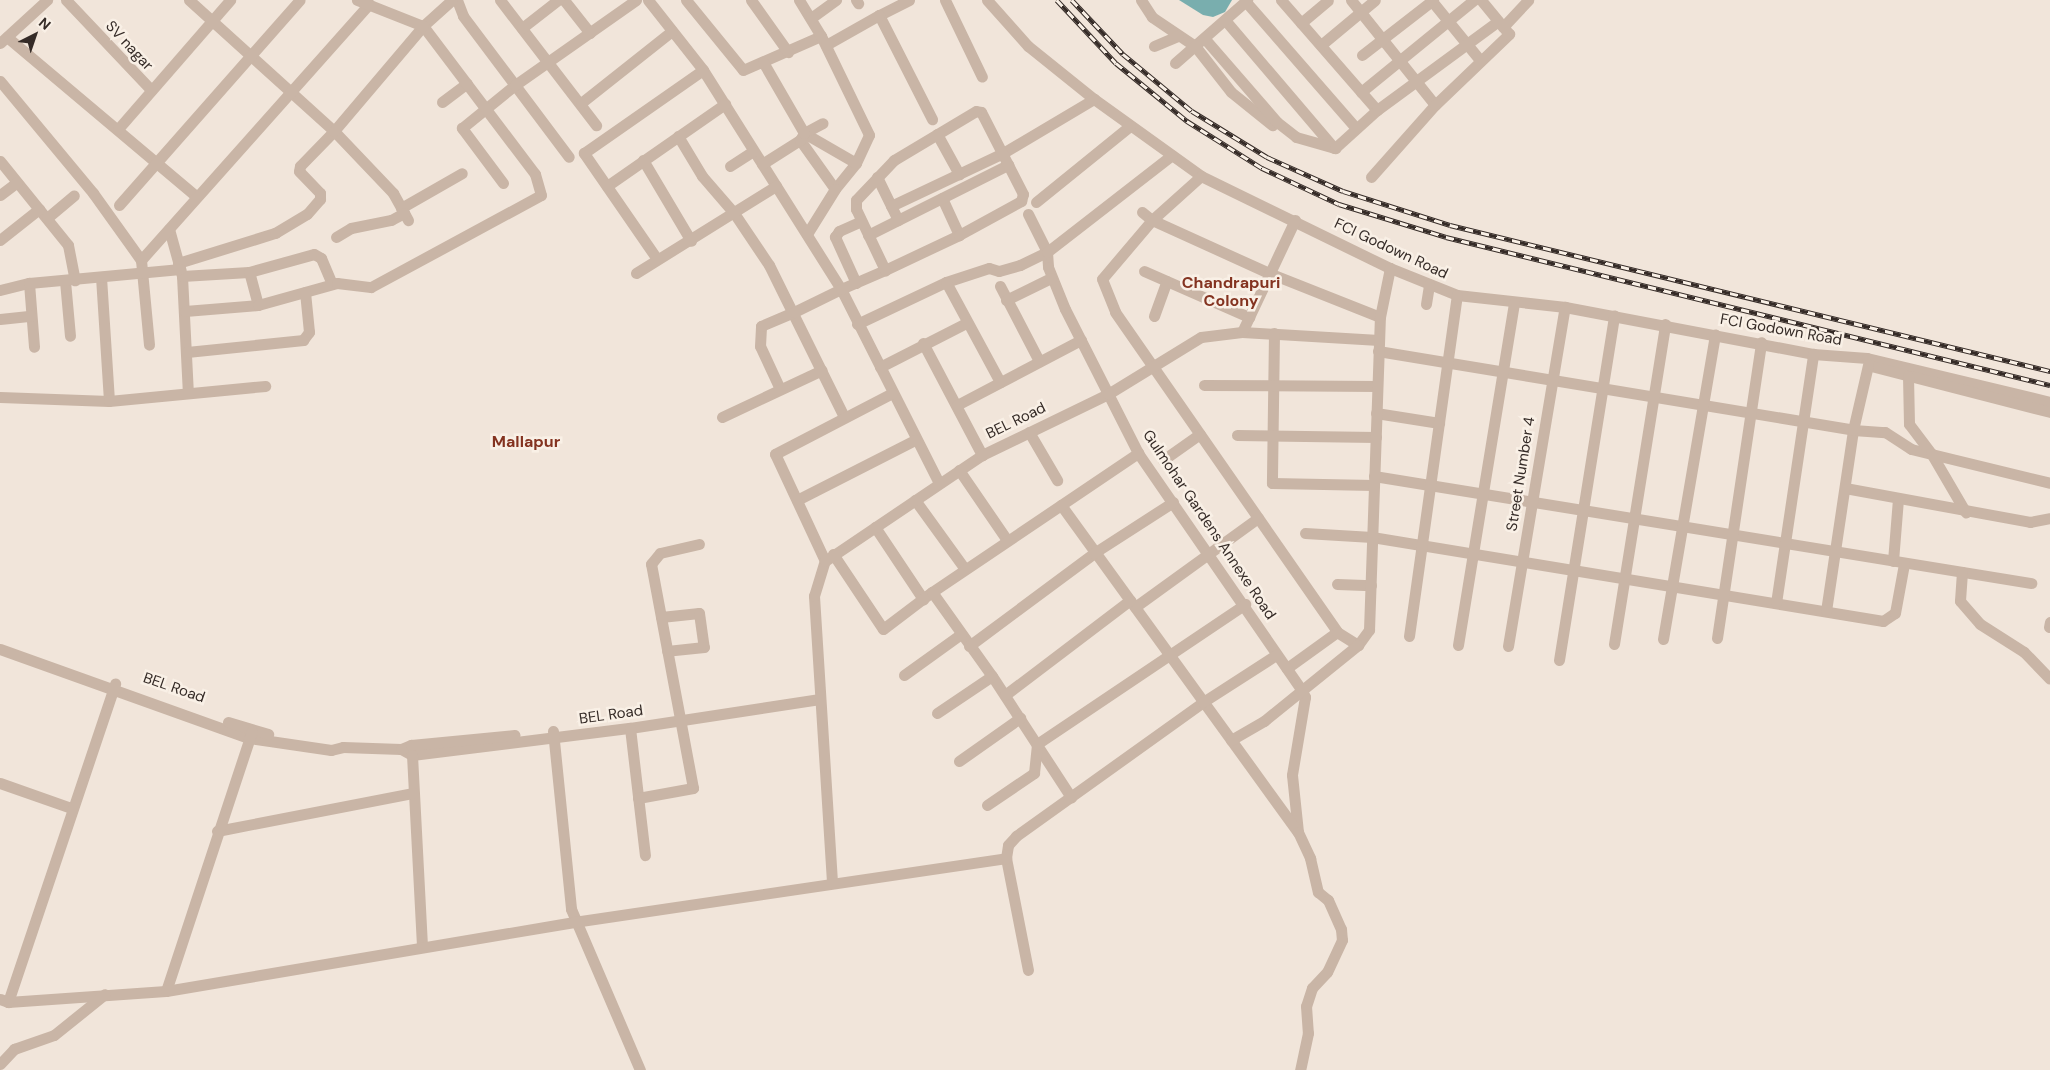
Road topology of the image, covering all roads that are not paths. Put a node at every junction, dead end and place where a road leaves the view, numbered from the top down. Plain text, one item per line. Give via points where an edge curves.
1 (47, 0) edge
2 (66, 0) edge
3 (189, 0) edge
4 (230, 0) edge
5 (300, 0) edge
6 (357, 0) edge
7 (452, 0) edge
8 (458, 0) edge
9 (500, 0) edge
10 (558, 0) edge
11 (564, 0) edge
12 (636, 0) edge
13 (648, 0) edge
14 (686, 0) edge
15 (751, 0) edge
16 (799, 0) edge
17 (836, 0) edge
18 (909, 0) edge
19 (945, 0) edge
20 (987, 0) edge
21 (1141, 0) edge
22 (1281, 0) edge
23 (1328, 0) edge
24 (1351, 0) edge
25 (1375, 0) edge
26 (1432, 0) edge
27 (1474, 0) edge
28 (1481, 0) edge
29 (1528, 0) edge
30 (1246, 1) edge
31 (369, 4) junction
32 (1360, 12) junction
33 (879, 15) junction
34 (811, 18) junction
35 (1224, 20) junction
36 (1449, 21) junction
37 (211, 22) junction
38 (1301, 23) junction
39 (1501, 24) junction
40 (423, 26) junction
41 (522, 28) junction
42 (672, 31) junction
43 (590, 33) junction
44 (1178, 36) junction
45 (1205, 39) junction
46 (1382, 39) junction
47 (3, 40) edge
48 (823, 40) junction
49 (1321, 45) junction
50 (1468, 45) junction
51 (1154, 46) dead end
52 (1195, 46) junction
53 (788, 52) junction
54 (251, 55) junction
55 (1362, 55) dead end
56 (1401, 60) junction
57 (1480, 60) junction
58 (763, 62) junction
59 (548, 63) junction
60 (1176, 64) dead end
61 (703, 70) junction
62 (982, 77) dead end
63 (1417, 80) junction
64 (0, 81) edge
65 (467, 83) junction
66 (515, 85) junction
67 (151, 90) junction
68 (291, 92) junction
69 (1361, 92) junction
70 (1094, 99) junction
71 (442, 102) dead end
72 (581, 103) junction
73 (724, 104) junction
74 (1436, 105) junction
75 (488, 109) junction
76 (1377, 110) junction
77 (932, 120) dead end
78 (823, 123) dead end
79 (596, 125) dead end
80 (1272, 125) dead end
81 (1130, 126) junction
82 (1356, 128) junction
83 (118, 129) junction
84 (334, 131) junction
85 (937, 134) junction
86 (678, 136) junction
87 (802, 136) junction
88 (1335, 148) junction
89 (754, 151) junction
90 (1003, 153) junction
91 (1172, 155) junction
92 (569, 157) dead end
93 (643, 160) junction
94 (0, 161) edge
95 (157, 162) junction
96 (856, 163) junction
97 (762, 164) junction
98 (1008, 165) junction
99 (730, 166) dead end
100 (462, 173) dead end
101 (958, 174) junction
102 (1201, 176) junction
103 (877, 177) junction
104 (1371, 177) dead end
105 (17, 182) junction
106 (503, 184) dead end
107 (607, 186) junction
108 (776, 186) junction
109 (835, 189) junction
110 (0, 195) edge
111 (74, 195) dead end
112 (197, 197) junction
113 (942, 198) junction
114 (1036, 202) dead end
115 (119, 204) dead end
116 (891, 206) junction
117 (39, 209) junction
118 (1142, 212) dead end
119 (734, 213) junction
120 (404, 214) junction
121 (1028, 214) dead end
122 (47, 218) junction
123 (898, 220) junction
124 (1152, 220) junction
125 (1295, 220) junction
126 (860, 221) junction
127 (169, 229) junction
128 (807, 234) junction
129 (868, 235) junction
130 (959, 235) junction
131 (336, 238) dead end
132 (0, 240) edge
133 (691, 241) junction
134 (1047, 252) junction
135 (658, 259) junction
136 (141, 260) junction
137 (1390, 268) junction
138 (180, 269) junction
139 (885, 270) junction
140 (1144, 271) dead end
141 (249, 272) junction
142 (636, 273) dead end
143 (1269, 273) junction
144 (141, 274) junction
145 (101, 277) junction
146 (1051, 278) junction
147 (70, 281) junction
148 (1167, 281) junction
149 (946, 282) junction
150 (29, 283) junction
151 (856, 283) junction
152 (332, 284) junction
153 (1429, 284) junction
154 (1000, 286) dead end
155 (841, 289) junction
156 (0, 290) edge
157 (305, 292) junction
158 (1457, 296) junction
159 (1006, 300) junction
160 (258, 304) junction
161 (1426, 304) dead end
162 (1514, 304) junction
163 (1565, 307) junction
164 (185, 311) junction
165 (794, 312) junction
166 (1614, 315) junction
167 (31, 316) junction
168 (1154, 316) dead end
169 (1249, 317) junction
170 (1380, 317) junction
171 (0, 319) edge
172 (966, 323) junction
173 (857, 324) junction
174 (1665, 324) junction
175 (1242, 332) junction
176 (1274, 333) junction
177 (1715, 334) junction
178 (70, 336) dead end
179 (1081, 340) junction
180 (1761, 342) junction
181 (923, 343) junction
182 (149, 345) dead end
183 (1379, 346) junction
184 (34, 347) dead end
185 (187, 352) junction
186 (1813, 354) junction
187 (1854, 358) junction
188 (1039, 361) junction
189 (1448, 362) junction
190 (1868, 365) junction
191 (880, 367) junction
192 (1154, 367) junction
193 (822, 370) junction
194 (1500, 372) junction
195 (1908, 376) junction
196 (1551, 380) junction
197 (1000, 382) junction
198 (1273, 383) junction
199 (1204, 385) dead end
200 (265, 386) dead end
201 (1377, 386) junction
202 (1600, 388) junction
203 (780, 389) junction
204 (188, 393) junction
205 (892, 393) junction
206 (1108, 394) junction
207 (0, 396) edge
208 (1651, 396) junction
209 (109, 401) junction
210 (2050, 402) edge
211 (1702, 404) junction
212 (957, 405) junction
213 (1376, 412) junction
214 (1750, 412) junction
215 (2050, 412) edge
216 (722, 417) dead end
217 (844, 417) junction
218 (1803, 422) junction
219 (1439, 423) junction
220 (1853, 430) junction
221 (1029, 432) junction
222 (1200, 434) junction
223 (1237, 434) dead end
224 (1272, 435) junction
225 (1376, 437) junction
226 (915, 440) junction
227 (1138, 453) junction
228 (1931, 453) junction
229 (982, 455) junction
230 (1163, 460) dead end
231 (959, 470) junction
232 (1057, 480) dead end
233 (1374, 481) junction
234 (939, 483) junction
235 (2050, 483) edge
236 (1431, 484) junction
237 (1845, 488) junction
238 (1482, 492) junction
239 (1898, 499) junction
240 (797, 500) junction
241 (914, 500) junction
242 (1532, 501) junction
243 (1173, 502) junction
244 (1061, 505) junction
245 (1582, 510) junction
246 (1966, 513) junction
247 (1258, 518) junction
248 (2050, 518) edge
249 (1633, 519) junction
250 (1681, 526) junction
251 (875, 527) junction
252 (1305, 533) dead end
253 (1732, 533) junction
254 (1372, 537) junction
255 (1007, 540) junction
256 (1784, 542) junction
257 (699, 544) dead end
258 (1422, 546) junction
259 (1835, 550) junction
260 (1094, 553) junction
261 (1209, 553) junction
262 (1472, 554) junction
263 (829, 558) junction
264 (1522, 562) junction
265 (1899, 562) junction
266 (965, 569) junction
267 (1573, 570) junction
268 (1962, 572) junction
269 (1624, 578) junction
270 (2031, 582) dead end
271 (1337, 584) dead end
272 (1371, 585) junction
273 (1671, 586) junction
274 (928, 595) junction
275 (1724, 595) junction
276 (1776, 603) junction
277 (1133, 604) junction
278 (1245, 604) junction
279 (1826, 611) junction
280 (661, 617) junction
281 (1337, 632) junction
282 (960, 634) junction
283 (1409, 636) dead end
284 (1717, 638) dead end
285 (1663, 639) dead end
286 (0, 642) edge
287 (1458, 644) dead end
288 (1614, 644) dead end
289 (1358, 645) junction
290 (969, 646) junction
291 (1508, 646) dead end
292 (0, 649) edge
293 (667, 650) junction
294 (1169, 654) junction
295 (1276, 655) junction
296 (1559, 660) dead end
297 (1287, 668) junction
298 (904, 675) dead end
299 (992, 676) junction
300 (2050, 679) edge
301 (114, 687) junction
302 (1301, 689) junction
303 (1005, 695) junction
304 (819, 696) junction
305 (1203, 702) junction
306 (937, 713) dead end
307 (680, 717) junction
308 (1020, 718) junction
309 (630, 728) junction
310 (251, 734) junction
311 (553, 734) junction
312 (1231, 740) junction
313 (1037, 744) junction
314 (401, 749) junction
315 (412, 755) junction
316 (959, 762) dead end
317 (1049, 762) junction
318 (1034, 773) junction
319 (0, 783) edge
320 (413, 793) junction
321 (1070, 797) junction
322 (638, 798) junction
323 (987, 805) dead end
324 (71, 808) junction
325 (217, 831) junction
326 (1298, 832) junction
327 (645, 855) dead end
328 (1006, 858) junction
329 (832, 882) junction
330 (574, 922) junction
331 (422, 947) junction
332 (1028, 970) dead end
333 (166, 991) junction
334 (105, 994) junction
335 (4, 1001) edge
336 (0, 1064) edge
337 (640, 1070) edge
338 (1300, 1070) edge

1 - 47 street
2 - 67 street, SV nagar
3 - 37 street
4 - 37 street
5 - 54 street
6 - 31 street
7 - 40 street
8 - 66 street via 463,16
9 - 41 street
10 - 41 street
11 - 43 street
12 - 43 street
13 - 42 street
14 - 58 street via 740,68 748,69
15 - 53 street
16 - 34 street
17 - 34 street
18 - 33 street
19 - 62 street
20 - 70 street, FCI Godown Road via 1028,46
21 - 44 street via 1152,17
22 - 38 street
23 - 38 street
24 - 32 street
25 - 32 street
26 - 36 street
26 - 46 street
27 - 36 street
28 - 39 street
29 - 39 street
30 - 35 street
30 - 82 street
31 - 40 street
31 - 68 street
32 - 46 street
32 - 49 street
33 - 48 street
33 - 77 street
34 - 48 street
35 - 45 street
35 - 88 street
36 - 50 street
36 - 56 street
37 - 54 street
37 - 67 street
38 - 49 street
39 - 50 street
39 - 57 street via 1509,34
40 - 65 street
40 - 84 street
41 - 59 street
42 - 61 street
42 - 72 street
43 - 59 street
44 - 51 street
44 - 52 street
45 - 52 street
45 - 88 street via 1277,122 1296,137
46 - 55 street
46 - 56 street
47 - 83 street
48 - 53 street
48 - 96 street via 869,135
49 - 69 street
50 - 57 street
50 - 63 street
52 - 60 street
52 - 80 street via 1231,92
53 - 58 street
54 - 68 street
54 - 95 street
56 - 63 street
56 - 69 street
57 - 74 street
58 - 87 street
59 - 66 street
59 - 72 street
61 - 73 street
61 - 107 street via 584,153
63 - 74 street
63 - 76 street
64 - 136 street via 93,193
65 - 71 street
65 - 75 street
66 - 75 street
66 - 92 street
67 - 83 street
68 - 84 street
68 - 112 street
69 - 76 street
70 - 81 street, FCI Godown Road
70 - 90 street
72 - 79 street
73 - 86 street
73 - 89 street
74 - 104 street
75 - 106 street via 462,128
75 - 152 street via 535,174 541,196 370,287
76 - 82 street
78 - 87 street
81 - 91 street, FCI Godown Road
81 - 114 street
82 - 88 street
83 - 95 street
84 - 120 street via 387,185
84 - 138 street via 300,166 299,171 320,193 320,199 307,214 274,234
85 - 90 street via 976,111 981,112
85 - 101 street
85 - 103 street via 894,160
86 - 93 street
86 - 119 street via 702,176
87 - 96 street
87 - 97 street
87 - 109 street
89 - 97 street
89 - 99 street
90 - 98 street
90 - 101 street
91 - 102 street, FCI Godown Road
91 - 134 street
93 - 107 street
93 - 133 street
94 - 105 street
95 - 112 street
95 - 115 street
96 - 109 street
97 - 108 street
98 - 113 street
98 - 130 street via 1023,194 1021,201
100 - 120 street
101 - 116 street
102 - 124 street
102 - 125 street, FCI Godown Road
103 - 116 street
103 - 126 street via 856,200
105 - 110 street
105 - 117 street
107 - 135 street
108 - 119 street
108 - 128 street
109 - 128 street
111 - 122 street
112 - 127 street
113 - 123 street
113 - 130 street
116 - 123 street
117 - 122 street
117 - 132 street
118 - 124 street
119 - 133 street
119 - 165 street via 769,265
120 - 131 street via 351,228
121 - 134 street, Gulmohar Gardens Annexe Road
122 - 147 street via 68,245
123 - 129 street
124 - 143 street
124 - 192 street via 1102,279 1115,312
125 - 137 street, FCI Godown Road
125 - 143 street
126 - 129 street
126 - 151 street via 839,230 835,237
127 - 136 street
127 - 138 street
128 - 155 street
129 - 139 street
130 - 139 street
133 - 135 street
134 - 146 street, Gulmohar Gardens Annexe Road
134 - 149 street via 1020,265 999,271 989,268
135 - 142 street
136 - 144 street
137 - 153 street, FCI Godown Road
137 - 170 street
138 - 141 street
138 - 144 street
138 - 164 street
139 - 151 street
140 - 148 street
141 - 152 street via 314,254 321,258
141 - 160 street
143 - 169 street
143 - 170 street
144 - 145 street
144 - 182 street
145 - 147 street
145 - 209 street
146 - 159 street
146 - 179 street, Gulmohar Gardens Annexe Road
147 - 150 street
147 - 178 street
148 - 168 street
148 - 169 street
149 - 172 street
149 - 173 street
150 - 156 street
150 - 167 street
151 - 155 street
152 - 157 street
153 - 158 street, FCI Godown Road
153 - 161 street
154 - 159 street
155 - 165 street
155 - 173 street
157 - 160 street
157 - 185 street via 308,332 303,340
158 - 162 street, FCI Godown Road
158 - 189 street
159 - 188 street
160 - 164 street
162 - 163 street, FCI Godown Road
162 - 194 street
163 - 166 street, FCI Godown Road
163 - 196 street, Street Number 4
164 - 185 street
165 - 193 street
165 - 203 street via 758,330 760,346
166 - 174 street, FCI Godown Road
166 - 202 street
167 - 171 street
167 - 184 street
169 - 175 street
170 - 183 street
172 - 181 street
172 - 197 street
173 - 191 street
174 - 177 street, FCI Godown Road
174 - 208 street
175 - 176 street, BEL Road
175 - 192 street, BEL Road via 1200,337
176 - 183 street, BEL Road
176 - 198 street
177 - 180 street, FCI Godown Road
177 - 211 street
179 - 188 street
179 - 206 street, Gulmohar Gardens Annexe Road
180 - 186 street, FCI Godown Road
180 - 214 street
181 - 191 street
181 - 212 street
183 - 189 street, BEL Road
183 - 201 street
185 - 204 street
186 - 187 street, FCI Godown Road
186 - 218 street
187 - 190 street, FCI Godown Road
187 - 210 street, FCI Godown Road via 1884,362
188 - 197 street
189 - 194 street, BEL Road
189 - 219 street
190 - 195 street, FCI Godown Road
190 - 220 street
191 - 205 street
192 - 206 street, BEL Road
192 - 222 street
193 - 203 street
193 - 217 street
194 - 196 street, BEL Road
194 - 238 street
195 - 215 street, FCI Godown Road
195 - 228 street via 1909,424
196 - 202 street, BEL Road
196 - 242 street, Street Number 4
197 - 212 street
198 - 199 street
198 - 201 street
198 - 224 street
200 - 204 street
201 - 213 street
202 - 208 street, BEL Road
202 - 245 street
203 - 216 street
204 - 209 street
205 - 217 street
205 - 226 street
206 - 221 street, BEL Road
206 - 227 street, Gulmohar Gardens Annexe Road
207 - 209 street
208 - 211 street, BEL Road
208 - 249 street
211 - 214 street, BEL Road
211 - 250 street
212 - 229 street
213 - 219 street
213 - 225 street
214 - 218 street, BEL Road
214 - 253 street
217 - 240 street via 775,454
218 - 220 street, BEL Road
218 - 256 street
219 - 236 street
220 - 228 street, BEL Road via 1885,432 1911,449
220 - 237 street
221 - 229 street, BEL Road
221 - 232 street
222 - 230 street
222 - 247 street
223 - 224 street
224 - 225 street
224 - 233 street via 1271,480 1274,485
225 - 233 street
226 - 234 street
226 - 240 street
227 - 243 street, Gulmohar Gardens Annexe Road
227 - 244 street
228 - 235 street, BEL Road
228 - 246 street
229 - 231 street, BEL Road
231 - 234 street, BEL Road
231 - 255 street
233 - 236 street
233 - 254 street
234 - 241 street, BEL Road
236 - 238 street
236 - 258 street
237 - 239 street
237 - 259 street
238 - 242 street
238 - 262 street
239 - 246 street
239 - 265 street
240 - 263 street
241 - 251 street, BEL Road
241 - 266 street
242 - 245 street
242 - 264 street, Street Number 4
243 - 260 street
243 - 261 street, Gulmohar Gardens Annexe Road
244 - 255 street
244 - 260 street
245 - 249 street
245 - 267 street
246 - 248 street via 2030,522
247 - 261 street
247 - 281 street
249 - 250 street
249 - 269 street
250 - 253 street
250 - 273 street
251 - 263 street, BEL Road
251 - 274 street
252 - 254 street
253 - 256 street
253 - 275 street
254 - 258 street
254 - 272 street
255 - 266 street
256 - 259 street
256 - 276 street
257 - 280 street via 660,553 651,564
258 - 262 street
258 - 283 street
259 - 265 street
259 - 279 street
260 - 277 street
260 - 290 street
261 - 277 street
261 - 278 street, Gulmohar Gardens Annexe Road
262 - 264 street
262 - 287 street
263 - 274 street via 883,629
263 - 304 street via 814,596
264 - 267 street
264 - 291 street, Street Number 4
265 - 268 street
265 - 279 street via 1898,602 1890,619 1883,621
266 - 274 street
267 - 269 street
267 - 296 street
268 - 270 street
268 - 300 street via 1960,600 1980,624 2024,652
269 - 273 street
269 - 288 street
271 - 272 street
272 - 289 street via 1369,630
273 - 275 street
273 - 285 street
274 - 282 street
275 - 276 street
275 - 284 street
276 - 279 street
277 - 294 street
277 - 303 street
278 - 294 street
278 - 295 street, Gulmohar Gardens Annexe Road via 1275,647
280 - 293 street
280 - 293 street via 699,613 704,647
281 - 289 street
281 - 297 street
282 - 290 street
282 - 298 street
286 - 301 street, BEL Road
289 - 302 street
290 - 299 street
292 - 301 street, BEL Road
293 - 307 street
294 - 305 street
294 - 313 street
295 - 297 street, Gulmohar Gardens Annexe Road
295 - 305 street
297 - 302 street, Gulmohar Gardens Annexe Road
299 - 303 street
299 - 306 street
301 - 310 street, BEL Road
301 - 324 street
302 - 312 street via 1264,721
302 - 326 street via 1305,697 1292,775
303 - 308 street
304 - 307 street, BEL Road
304 - 329 street
305 - 312 street
305 - 321 street
307 - 309 street, BEL Road
307 - 311 street, BEL Road
307 - 322 street via 693,788
308 - 313 street
308 - 316 street
309 - 311 street, BEL Road
309 - 322 street
310 - 314 street, BEL Road via 343,747
310 - 325 street
311 - 314 street, BEL Road via 411,745
311 - 315 street, BEL Road
311 - 330 street
312 - 326 street
313 - 317 street
313 - 318 street
314 - 315 street, BEL Road
315 - 320 street
317 - 318 street
317 - 321 street
318 - 323 street
319 - 324 street
320 - 325 street
320 - 331 street
321 - 328 street via 1016,836 1008,846
322 - 327 street
324 - 335 street
325 - 333 street
326 - 338 street via 1310,858 1318,892 1328,900 1342,940 1326,972 1312,988 1306,1006 1308,1033
328 - 329 street
328 - 332 street
329 - 330 street
330 - 331 street
330 - 337 street via 585,938
331 - 333 street
333 - 334 street
334 - 335 street
334 - 336 street via 54,1035 14,1049

